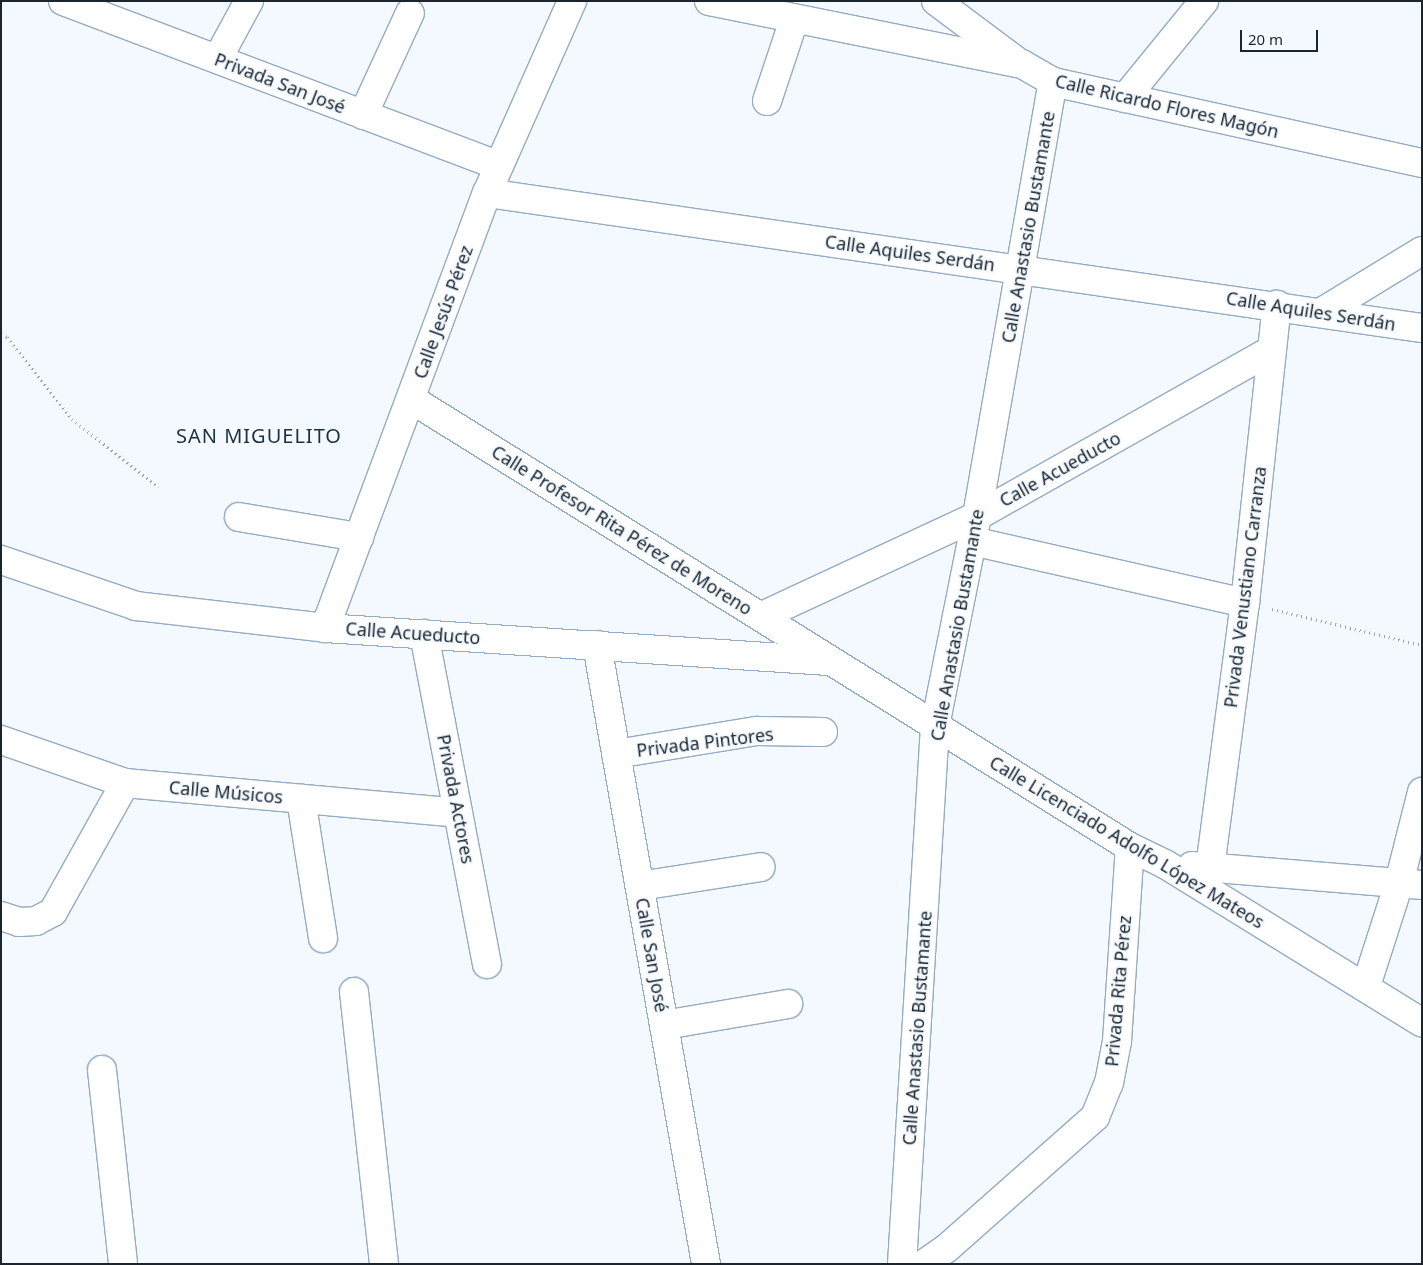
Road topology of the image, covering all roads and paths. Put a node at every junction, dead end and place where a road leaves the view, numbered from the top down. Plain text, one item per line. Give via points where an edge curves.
1 (63, 1) edge
2 (248, 1) edge
3 (572, 1) edge
4 (710, 1) edge
5 (1204, 1) edge
6 (951, 5) edge
7 (95, 7) edge
8 (410, 13) dead end
9 (794, 20) junction
10 (218, 58) junction
11 (1022, 64) junction
12 (1054, 82) junction
13 (1125, 98) junction
14 (767, 102) dead end
15 (363, 114) junction
16 (1422, 163) edge
17 (498, 164) junction
18 (487, 193) junction
19 (1422, 251) edge
20 (1020, 269) junction
21 (1277, 305) junction
22 (1322, 312) junction
23 (1422, 328) edge
24 (1, 334) edge
25 (1272, 350) junction
26 (411, 399) junction
27 (158, 487) dead end
28 (239, 516) dead end
29 (974, 529) junction
30 (359, 537) junction
31 (1, 560) edge
32 (1245, 603) junction
33 (762, 616) junction
34 (325, 628) junction
35 (424, 634) junction
36 (597, 645) junction
37 (1422, 645) edge
38 (833, 661) junction
39 (935, 726) junction
40 (823, 732) dead end
41 (1, 740) edge
42 (616, 754) junction
43 (125, 783) junction
44 (1422, 792) edge
45 (301, 799) junction
46 (458, 813) junction
47 (1130, 847) junction
48 (1165, 864) junction
49 (761, 867) dead end
50 (1210, 868) junction
51 (1410, 884) edge
52 (640, 886) junction
53 (1, 916) edge
54 (323, 938) dead end
55 (487, 964) dead end
56 (1366, 986) junction
57 (354, 992) dead end
58 (788, 1004) dead end
59 (1422, 1023) edge
60 (664, 1025) junction
61 (102, 1070) dead end
62 (123, 1264) edge
63 (384, 1264) edge
64 (706, 1264) edge
65 (902, 1264) edge
66 (924, 1264) edge

1 - 7 street, Privada San José
2 - 10 street
3 - 17 street, Calle Jesús Pérez
4 - 9 street, Calle Ricardo Flores Magón
5 - 13 street
6 - 11 street
7 - 10 street, Privada San José
8 - 15 street
9 - 11 street, Calle Ricardo Flores Magón
9 - 14 street
10 - 15 street, Privada San José
11 - 12 street, Calle Ricardo Flores Magón
12 - 13 street, Calle Ricardo Flores Magón
12 - 20 street, Calle Anastasio Bustamante
13 - 16 street, Calle Ricardo Flores Magón
15 - 17 street, Privada San José
17 - 18 street, Calle Jesús Pérez
18 - 20 street, Calle Aquiles Serdán
18 - 26 street, Calle Jesús Pérez
19 - 22 street
20 - 21 street, Calle Aquiles Serdán
20 - 29 street, Calle Anastasio Bustamante
21 - 22 street, Calle Aquiles Serdán
21 - 25 street, Privada Venustiano Carranza
22 - 23 street, Calle Aquiles Serdán
24 - 27 path via 7,337 72,419
25 - 29 street, Calle Acueducto
25 - 32 street, Privada Venustiano Carranza
26 - 30 street, Calle Jesús Pérez
26 - 33 street, Calle Profesor Rita Pérez de Moreno
28 - 30 street
29 - 32 street
29 - 33 street, Calle Acueducto
29 - 39 street, Calle Anastasio Bustamante
30 - 34 street, Calle Jesús Pérez
31 - 34 street, Calle Acueducto via 136,606
32 - 37 path
32 - 50 street, Privada Venustiano Carranza
33 - 38 street, Calle Profesor Rita Pérez de Moreno
34 - 35 street, Calle Acueducto
35 - 36 street, Calle Acueducto
35 - 46 street, Privada Actores
36 - 38 street, Calle Acueducto
36 - 42 street, Calle San José
38 - 39 street, Calle Licenciado Adolfo López Mateos
39 - 47 street, Calle Licenciado Adolfo López Mateos
39 - 65 street, Calle Anastasio Bustamante
40 - 42 street, Privada Pintores via 757,731
41 - 43 street, Calle Músicos
42 - 52 street, Calle San José
43 - 45 street, Calle Músicos
43 - 53 street via 53,912 36,920 19,922
44 - 51 street
45 - 46 street, Calle Músicos
45 - 54 street
46 - 55 street, Privada Actores
47 - 48 street, Calle Licenciado Adolfo López Mateos
47 - 66 street, Privada Rita Pérez via 1117,1042 1109,1083 1095,1117 947,1248
48 - 50 street
48 - 56 street, Calle Licenciado Adolfo López Mateos
49 - 52 street
50 - 51 street
51 - 56 street
52 - 60 street, Calle San José
56 - 59 street, Calle Licenciado Adolfo López Mateos
57 - 63 street
58 - 60 street
60 - 64 street, Calle San José
61 - 62 street

